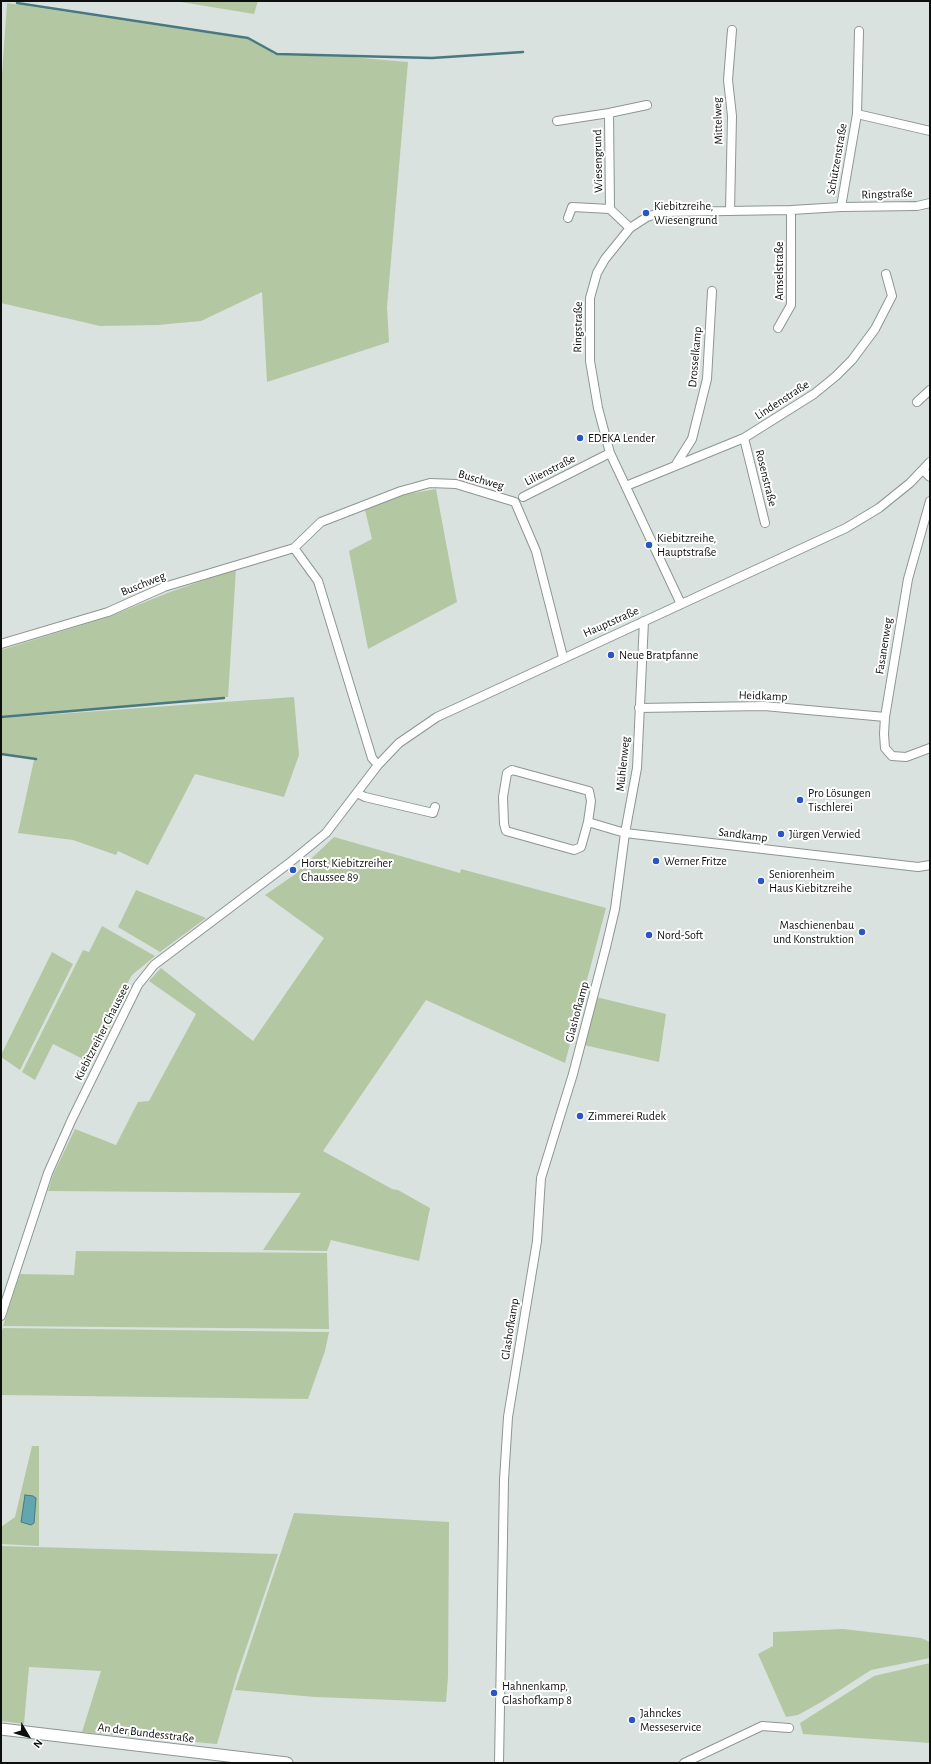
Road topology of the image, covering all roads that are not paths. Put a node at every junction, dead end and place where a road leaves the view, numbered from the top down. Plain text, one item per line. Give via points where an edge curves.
1 (732, 30) dead end
2 (860, 31) dead end
3 (647, 105) dead end
4 (609, 113) junction
5 (857, 114) junction
6 (557, 121) dead end
7 (930, 131) edge
8 (930, 203) edge
9 (841, 207) junction
10 (610, 209) junction
11 (791, 210) junction
12 (730, 211) junction
13 (568, 218) dead end
14 (630, 228) junction
15 (886, 274) dead end
16 (712, 291) dead end
17 (778, 328) dead end
18 (930, 390) edge
19 (917, 402) dead end
20 (744, 438) junction
21 (610, 453) junction
22 (930, 462) edge
23 (675, 466) junction
24 (923, 470) junction
25 (930, 477) edge
26 (626, 486) junction
27 (523, 497) dead end
28 (930, 501) edge
29 (765, 523) dead end
30 (294, 548) junction
31 (681, 604) junction
32 (644, 621) junction
33 (1, 644) edge
34 (563, 657) junction
35 (639, 708) junction
36 (885, 717) junction
37 (930, 748) edge
38 (378, 765) junction
39 (357, 793) junction
40 (435, 807) dead end
41 (588, 822) junction
42 (326, 833) joint
43 (625, 833) junction
44 (930, 864) edge
45 (615, 909) joint
46 (1, 1316) edge
47 (789, 1728) dead end
48 (1, 1729) edge
49 (287, 1763) edge
50 (498, 1763) edge
51 (684, 1763) edge

1 - 12 street, Mittelweg via 728,80 732,116
2 - 5 street, Schützenstraße
3 - 4 street, Wiesengrund
4 - 6 street, Wiesengrund
4 - 10 street, Wiesengrund
5 - 7 street, Schützenstraße
5 - 9 street, Schützenstraße
8 - 9 street, Ringstraße via 917,206
9 - 11 street, Ringstraße
10 - 13 street, Wiesengrund via 572,207
10 - 14 street, Wiesengrund
11 - 12 street, Ringstraße
11 - 17 street, Amselstraße via 791,305
12 - 14 street, Ringstraße via 662,212 647,217
14 - 21 street, Ringstraße via 605,259 597,274 590,298 590,362 598,408
15 - 20 street, Lindenstraße via 892,296 875,329 852,360 814,394
16 - 23 street, Drosselkamp via 708,380 692,439
18 - 19 street
20 - 23 street, Lindenstraße
20 - 29 street, Rosenstraße
21 - 26 street, Ringstraße
21 - 27 street, Lilienstraße
22 - 24 street, Hauptstraße
23 - 26 street, Lindenstraße
24 - 25 street
24 - 31 street, Hauptstraße via 884,504 846,528
26 - 31 street, Ringstraße
28 - 36 street, Fasanenweg via 908,580
30 - 33 street, Buschweg via 164,587 108,612
30 - 34 street, Buschweg via 321,522 400,491 430,483 456,484 515,502 536,551
30 - 38 street via 318,581 372,758
31 - 32 street, Hauptstraße
32 - 34 street, Hauptstraße
32 - 35 street, Mühlenweg
34 - 38 street, Hauptstraße via 437,717 400,743
35 - 36 street, Heidkamp via 764,706
35 - 43 street, Mühlenweg via 637,768
36 - 37 street, Fasanenweg via 885,748 892,756 906,757
38 - 39 street, Hauptstraße
39 - 40 street via 433,813
39 - 42 street, Hauptstraße
41 - 41 street via 581,847 574,850 506,831 503,797 507,773 512,770 589,791 591,801
41 - 43 street, Sandkamp
42 - 46 street, Kiebitzreiher Chaussee via 164,956 138,986 74,1114 48,1173
43 - 44 street, Sandkamp via 918,867
43 - 45 street, Mühlenweg
45 - 50 street, Glashofkamp via 571,1081 541,1178 537,1241 508,1418 504,1480
47 - 51 street via 762,1726
48 - 49 main road, An der Bundesstraße

